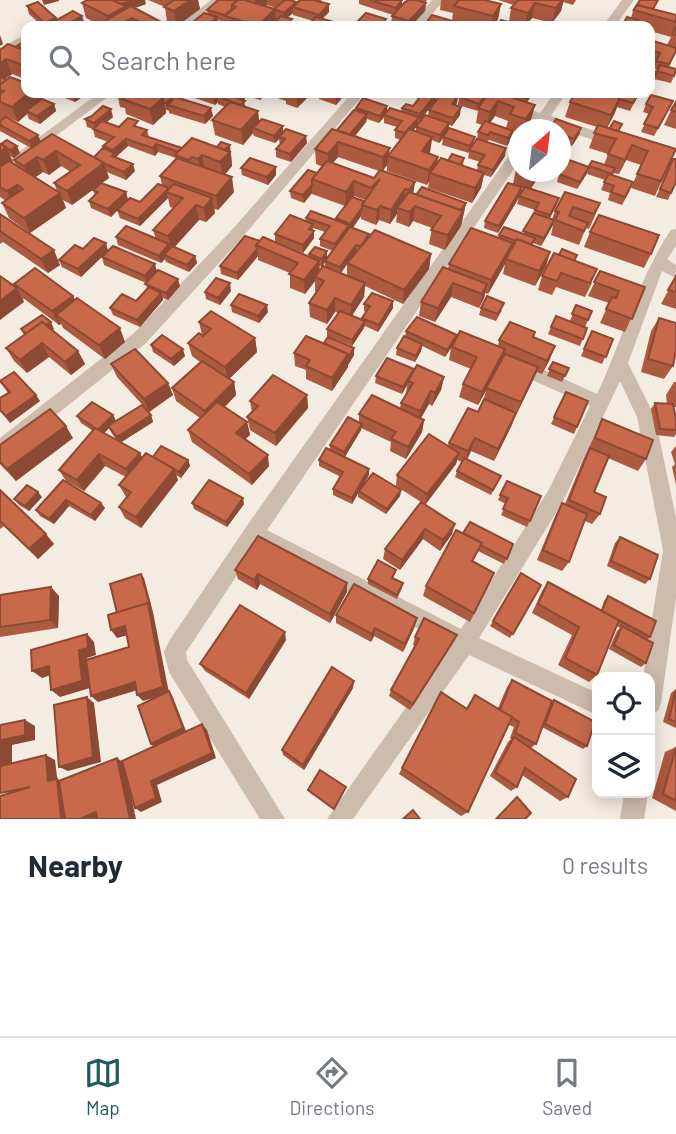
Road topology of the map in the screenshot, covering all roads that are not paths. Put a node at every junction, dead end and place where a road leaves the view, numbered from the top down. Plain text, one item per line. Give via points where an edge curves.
1 (218, 0) edge
2 (438, 0) edge
3 (628, 0) edge
4 (191, 21) edge
5 (420, 21) edge
6 (613, 21) edge
7 (21, 41) edge
8 (0, 53) edge
9 (100, 98) edge
10 (355, 98) edge
11 (475, 98) edge
12 (556, 98) edge
13 (543, 116) junction
14 (541, 119) edge
15 (628, 147) edge
16 (508, 170) edge
17 (0, 173) edge
18 (676, 233) edge
19 (658, 261) junction
20 (676, 272) edge
21 (492, 354) edge
22 (620, 363) junction
23 (600, 403) junction
24 (0, 449) edge
25 (253, 533) junction
26 (465, 642) junction
27 (655, 672) edge
28 (592, 702) edge
29 (635, 798) edge
30 (273, 819) edge
31 (340, 819) edge
32 (632, 819) edge

1 - 4 street
2 - 5 street
3 - 6 street
7 - 8 street
9 - 17 street
10 - 24 street via 139,338
11 - 13 street
12 - 13 street
13 - 14 street
13 - 15 street
16 - 25 street via 414,318
18 - 19 street
19 - 20 street
19 - 22 street
21 - 23 street
22 - 23 street
22 - 27 street via 646,417 673,550
23 - 26 street via 555,497
25 - 26 street
25 - 30 street via 175,652 177,664
26 - 28 street
26 - 31 street
29 - 32 street

